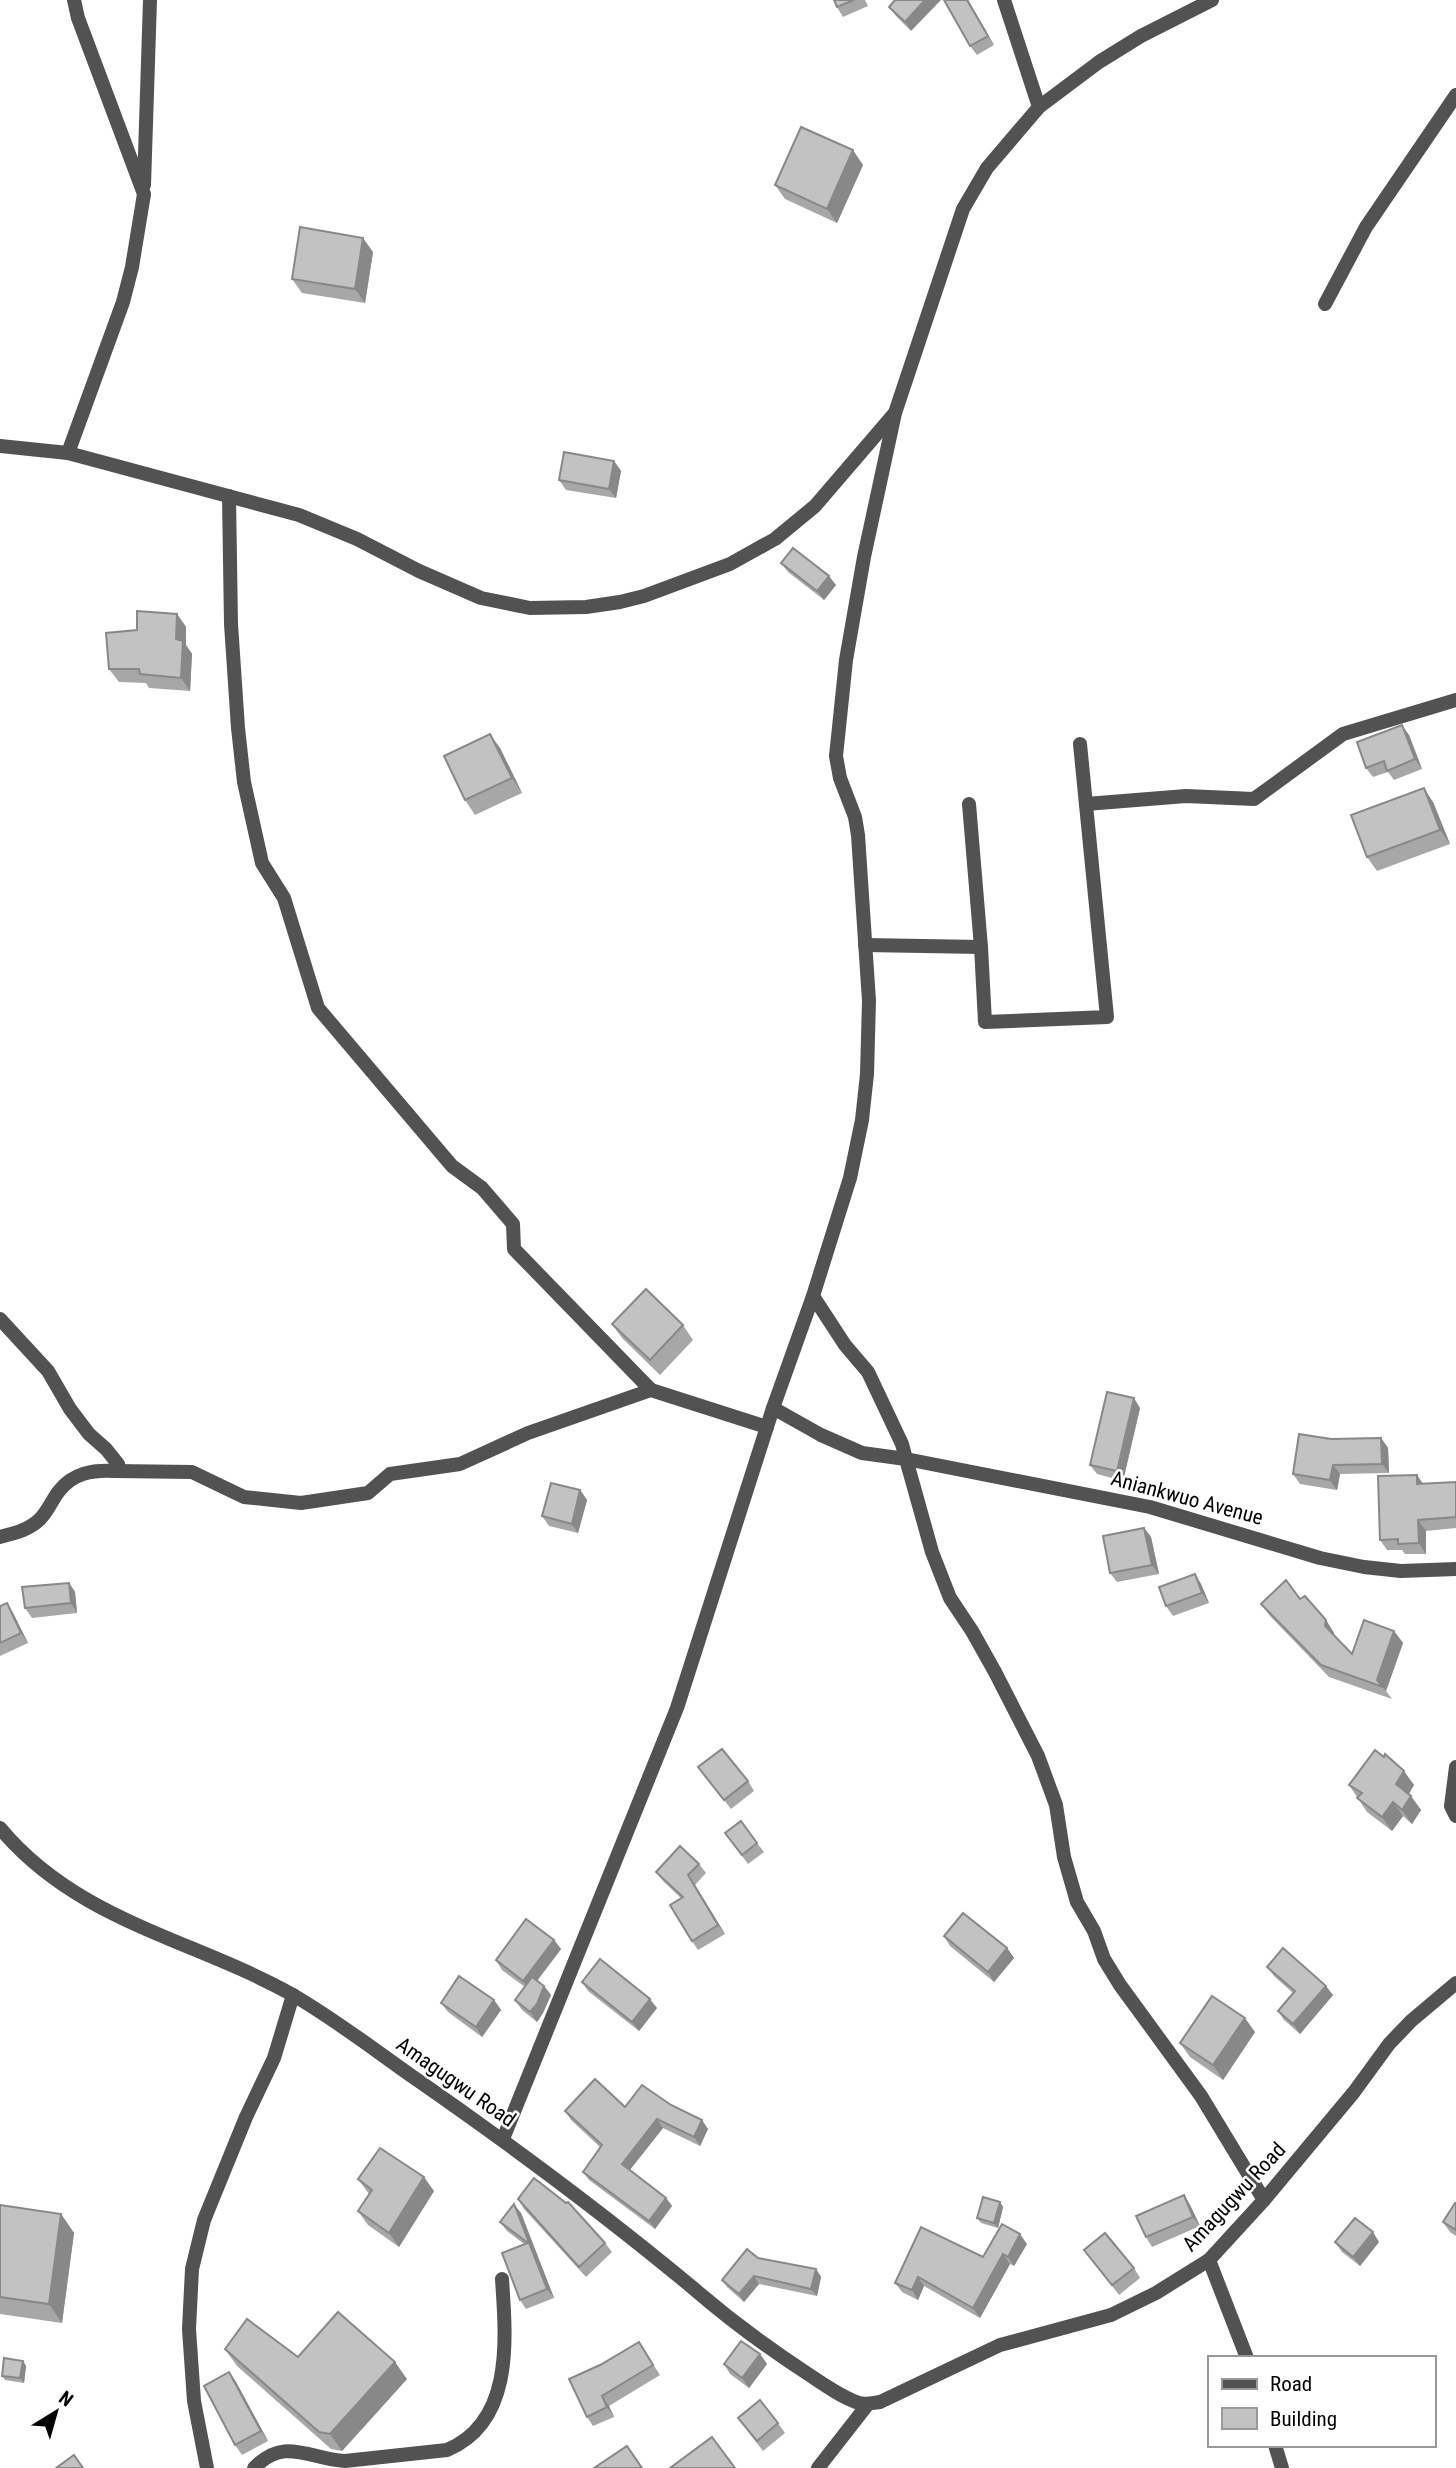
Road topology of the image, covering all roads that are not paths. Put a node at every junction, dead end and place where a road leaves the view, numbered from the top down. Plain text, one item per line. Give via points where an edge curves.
1 (74, 0) edge
2 (150, 0) edge
3 (1004, 0) edge
4 (1212, 0) edge
5 (1456, 95) edge
6 (1040, 107) junction
7 (144, 194) junction
8 (1325, 304) dead end
9 (895, 413) junction
10 (0, 446) edge
11 (68, 453) junction
12 (229, 496) junction
13 (1456, 700) edge
14 (1080, 744) dead end
15 (969, 804) dead end
16 (1086, 804) junction
17 (865, 945) junction
18 (981, 947) junction
19 (813, 1296) junction
20 (0, 1319) edge
21 (651, 1390) junction
22 (773, 1408) junction
23 (767, 1427) junction
24 (906, 1459) junction
25 (114, 1471) junction
26 (0, 1537) edge
27 (1456, 1569) edge
28 (1456, 1767) edge
29 (1456, 1816) edge
30 (0, 1828) edge
31 (1456, 1983) edge
32 (293, 1995) junction
33 (503, 2139) junction
34 (1264, 2200) junction
35 (1209, 2260) junction
36 (502, 2279) dead end
37 (1246, 2356) edge
38 (868, 2404) junction
39 (1276, 2447) edge
40 (207, 2468) edge
41 (254, 2468) edge
42 (818, 2468) edge
43 (1282, 2468) edge

1 - 7 street
2 - 7 street
3 - 6 street
4 - 6 street via 1099,62
5 - 8 street via 1366,227
6 - 9 street via 987,168 963,209
7 - 11 street via 123,302
9 - 12 street via 815,506 775,539 730,564 644,596 597,606 530,608 481,598 299,515
9 - 17 street via 846,660 836,756 857,826
10 - 11 street
11 - 12 street
12 - 21 street via 234,676 244,782 262,863 284,898 318,1008 452,1166 482,1188 513,1224 514,1249
13 - 16 street via 1343,734 1254,799 1186,796
14 - 16 street
15 - 18 street
16 - 18 street via 1107,1017 985,1022
17 - 18 street
17 - 19 street via 869,1001 862,1120 850,1178
19 - 22 street
19 - 24 street via 868,1372
20 - 25 street via 48,1371 70,1409 114,1458 118,1464
21 - 23 street
21 - 25 street via 528,1433 460,1464 390,1474 368,1493 301,1503 244,1497 192,1472
22 - 23 street
22 - 24 street, Aniankwuo Avenue via 862,1453
23 - 33 street via 677,1708
24 - 27 street, Aniankwuo Avenue via 1150,1507 1364,1567
24 - 34 street via 950,1598 972,1630 1038,1756 1056,1805 1077,1902 1104,1959 1201,2096
25 - 26 street via 78,1474 60,1489 43,1517 20,1532
28 - 29 street via 1451,1806
30 - 32 street, Amagugwu Road via 48,1874 104,1910
31 - 34 street, Amagugwu Road via 1389,2044
32 - 33 street, Amagugwu Road
32 - 40 street via 274,2058 204,2220 192,2269 189,2329 194,2401
33 - 38 street, Amagugwu Road via 647,2249 723,2314 826,2386
34 - 35 street, Amagugwu Road
35 - 37 street
35 - 38 street, Amagugwu Road via 1111,2315 1000,2346
36 - 41 street via 506,2339 497,2397 484,2423 460,2444 447,2450 345,2461 289,2449 272,2453
38 - 42 street
39 - 43 street

